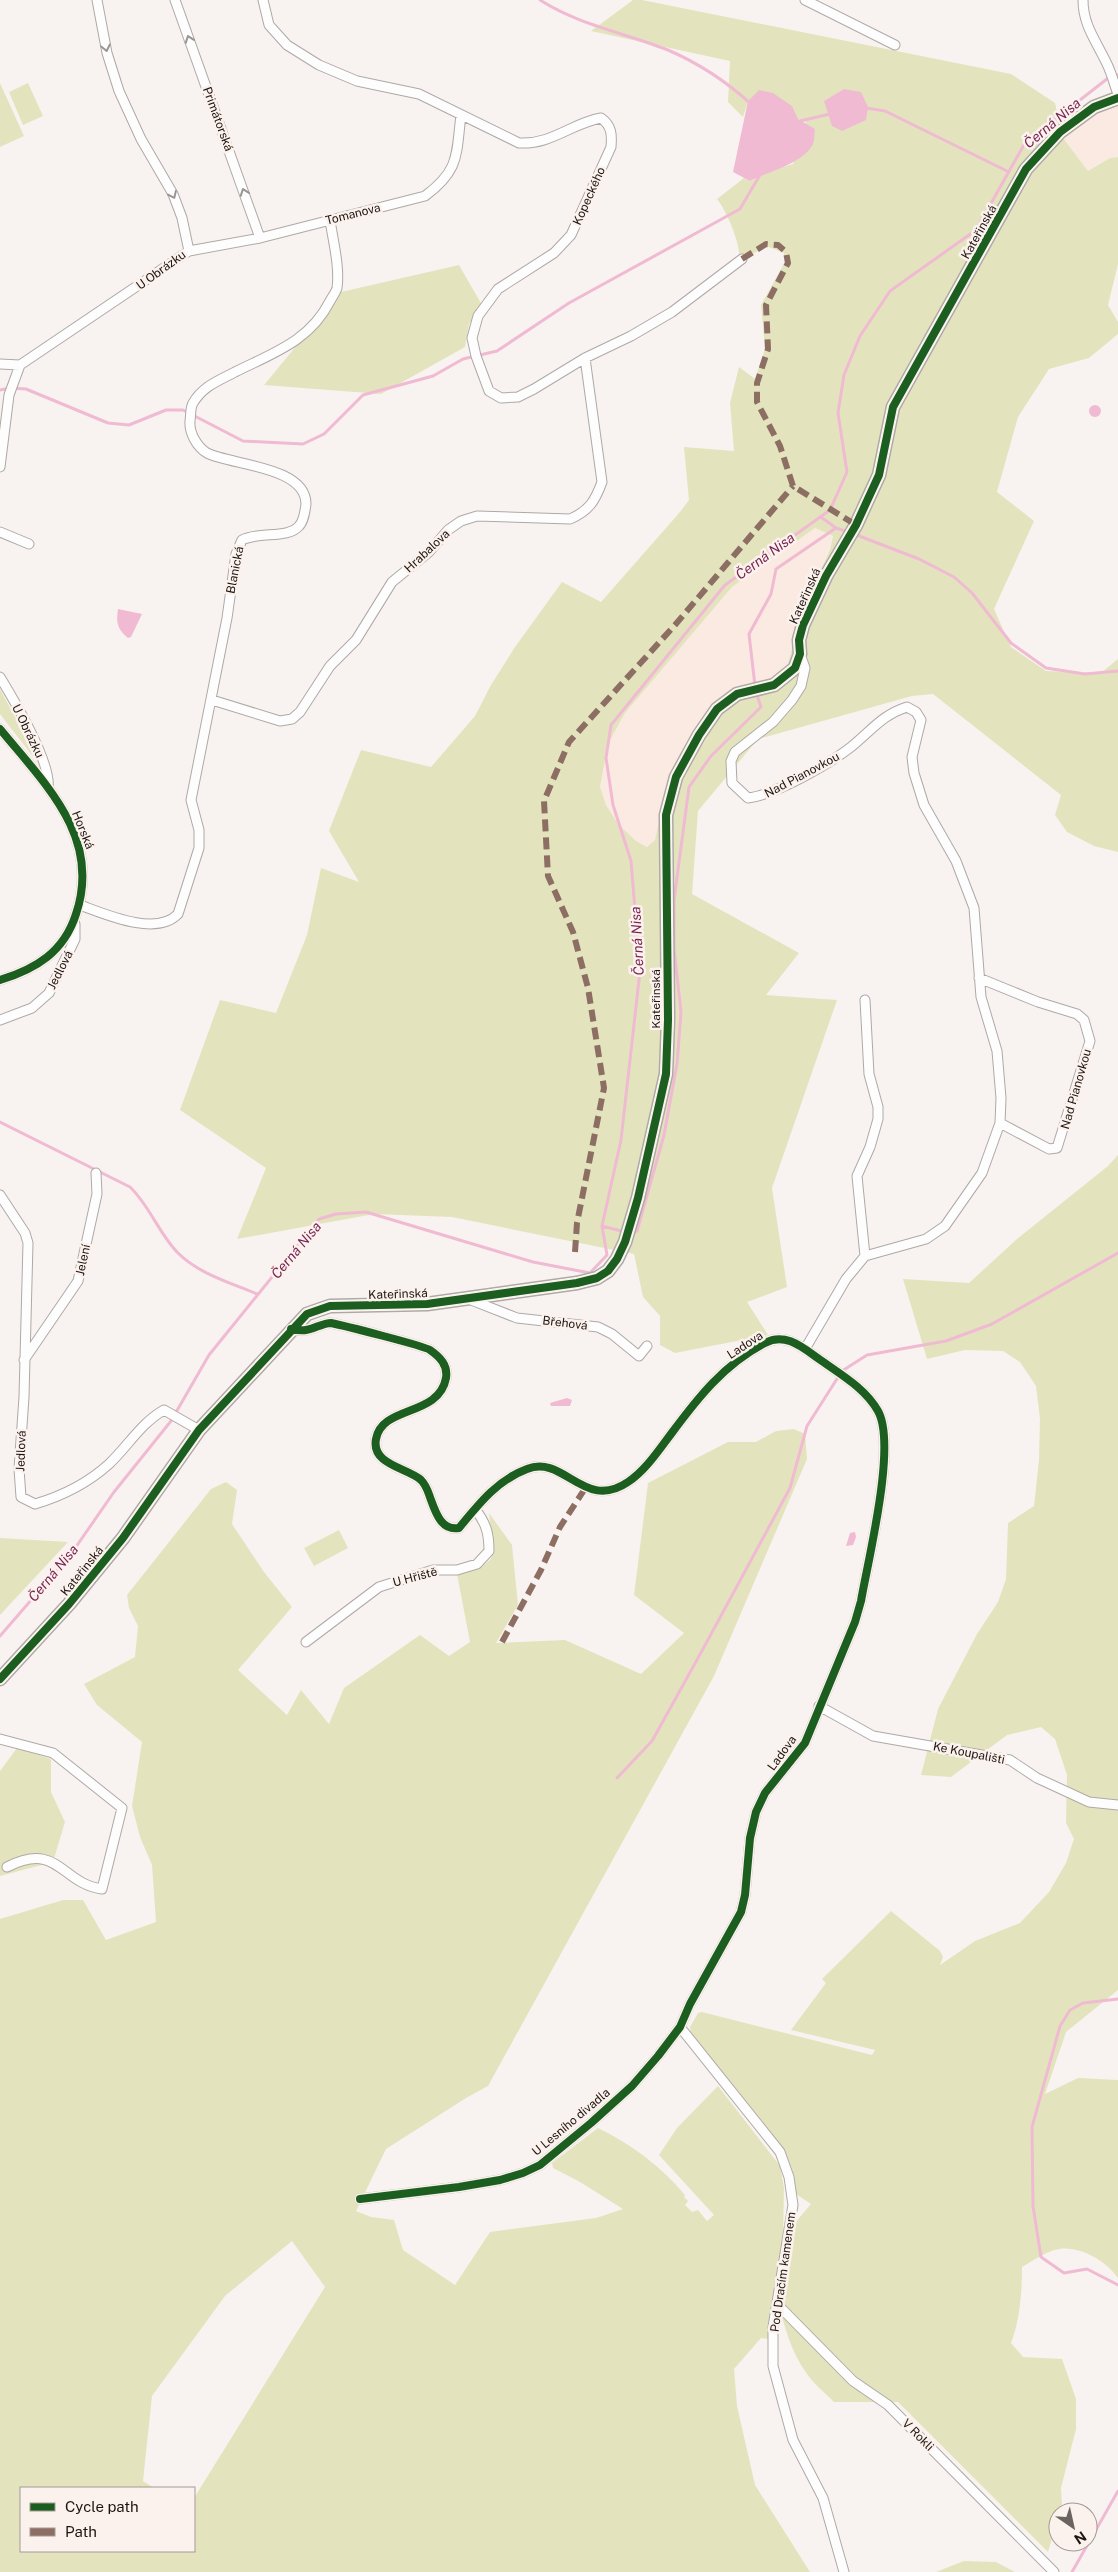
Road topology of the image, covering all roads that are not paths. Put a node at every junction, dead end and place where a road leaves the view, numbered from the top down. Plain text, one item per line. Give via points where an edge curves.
1 (97, 0) edge
2 (175, 0) edge
3 (264, 0) edge
4 (804, 0) edge
5 (1083, 0) edge
6 (895, 45) dead end
7 (1118, 94) edge
8 (1118, 98) edge
9 (461, 115) junction
10 (330, 220) junction
11 (260, 238) junction
12 (189, 251) junction
13 (742, 258) dead end
14 (585, 358) junction
15 (0, 364) edge
16 (20, 365) junction
17 (0, 467) edge
18 (0, 532) edge
19 (29, 544) dead end
20 (800, 654) junction
21 (0, 677) edge
22 (212, 700) junction
23 (0, 728) edge
24 (48, 788) junction
25 (80, 905) junction
26 (74, 921) junction
27 (979, 978) junction
28 (0, 980) edge
29 (865, 1000) dead end
30 (0, 1020) edge
31 (1000, 1123) junction
32 (96, 1173) dead end
33 (0, 1195) edge
34 (865, 1256) junction
35 (471, 1300) junction
36 (291, 1329) junction
37 (647, 1346) dead end
38 (805, 1349) junction
39 (24, 1360) junction
40 (198, 1430) junction
41 (475, 1509) junction
42 (306, 1642) dead end
43 (0, 1680) edge
44 (819, 1706) junction
45 (0, 1739) edge
46 (1118, 1805) edge
47 (8, 1867) dead end
48 (680, 2027) junction
49 (360, 2199) dead end
50 (777, 2304) junction
51 (844, 2572) edge
52 (1054, 2572) edge

1 -> 12 street, U Obrázku via 107,53 119,91 174,194
11 -> 2 street, Primátorská
3 - 9 street, Kopeckého via 269,25 287,45 319,65 357,81 419,94
4 - 6 street
5 - 7 street via 1089,31 1107,64
8 - 20 street, Kateřinská via 1094,107 1060,132 1026,169 893,407 879,475 803,625
9 - 10 street, Tomanova via 454,166 442,183 425,196
9 - 14 street, Kopeckého via 519,142 532,143 552,138 587,120 601,118 608,123 612,133 611,147 571,235 554,253 498,289 478,316 472,338 489,391 501,398 518,396 534,389
10 - 11 street, Tomanova
10 - 22 street, Blanická via 337,288 321,318 296,341 204,388 192,405 189,426 194,440 208,453 260,466 291,481 306,502 299,526 287,534 252,534 242,540 236,554
11 - 12 street, Tomanova
12 - 16 street, U Obrázku
13 - 14 street, Kopeckého via 672,312
14 - 22 street, Hrabalova via 602,482 596,500 584,513 570,519 477,516 448,530 429,552 392,582 356,640 330,666 292,719 280,721
15 - 16 street
16 - 17 street via 9,395
18 - 19 street
20 - 27 street, Nad Pianovkou via 805,668 801,686 773,722 735,752 731,760 732,784 748,798 762,796 834,760 884,716 907,707 916,712 921,720 912,757 914,773 924,805 956,861 974,908
20 - 35 street, Kateřinská via 795,668 774,685 737,694 717,709 698,735 676,777 666,815 666,1074 638,1198 617,1259 608,1271 597,1278
21 - 24 street, U Obrázku via 39,751 46,769
22 - 25 street, Blanická via 191,800 199,830 199,848 178,914 171,921 158,924 123,920
23 - 24 street, Horská
24 - 25 street, Horská via 80,847 84,885
25 - 26 street, Horská
26 - 28 street, Horská via 60,947 50,957
26 - 30 street, Jedlová via 75,939 49,993 32,1008
27 - 31 street, Nad Pianovkou via 981,997 997,1051
27 - 31 street, Nad Pianovkou via 1077,1014 1084,1020 1090,1041 1057,1148 1050,1149
29 - 34 street via 869,1074 878,1119 857,1176
31 - 34 street, Nad Pianovkou via 982,1173 945,1226 926,1239
32 - 39 street, Jelení via 97,1194 78,1281
33 - 39 street, Jedlová via 21,1226 28,1243
34 - 38 street via 846,1279
35 - 36 street, Kateřinská via 418,1305 330,1306 307,1314
35 - 37 street, Břehová via 517,1318 598,1327 639,1356
36 - 40 street, Kateřinská
36 - 41 street, Ladova via 306,1330 330,1323 428,1348 442,1360 447,1372 444,1390 433,1401 396,1416 384,1425 376,1440 378,1451 393,1467 419,1478 427,1486 436,1516 448,1528 460,1528
38 - 41 street, Ladova via 777,1338 741,1359 714,1380 655,1454 620,1487 607,1492 597,1491 558,1471 528,1468 503,1481
38 - 44 street, Ladova via 864,1392 881,1418 885,1444 884,1468 861,1601
39 - 40 street, Jedlová via 19,1469 21,1497 35,1504 90,1479 152,1417 164,1410
40 - 43 street, Kateřinská via 123,1538
41 - 42 street, U Hřiště via 486,1523 489,1539 489,1551 478,1564 458,1570 433,1570 380,1587
44 - 46 street, Ke Koupališti via 873,1736 1010,1760 1076,1797
44 - 48 street, Ladova via 804,1743 765,1793 756,1812 741,1912
45 - 47 street via 53,1753 122,1808 102,1889 90,1887 42,1858 30,1858
48 - 49 street, U Lesního divadla via 632,2086 540,2165 500,2180
48 - 50 street, Pod Dračím kamenem via 780,2152 789,2176 793,2205
50 - 51 street, Pod Dračím kamenem via 773,2327 773,2366 793,2440 823,2498
50 - 52 street, V Rokli via 853,2381 888,2405

